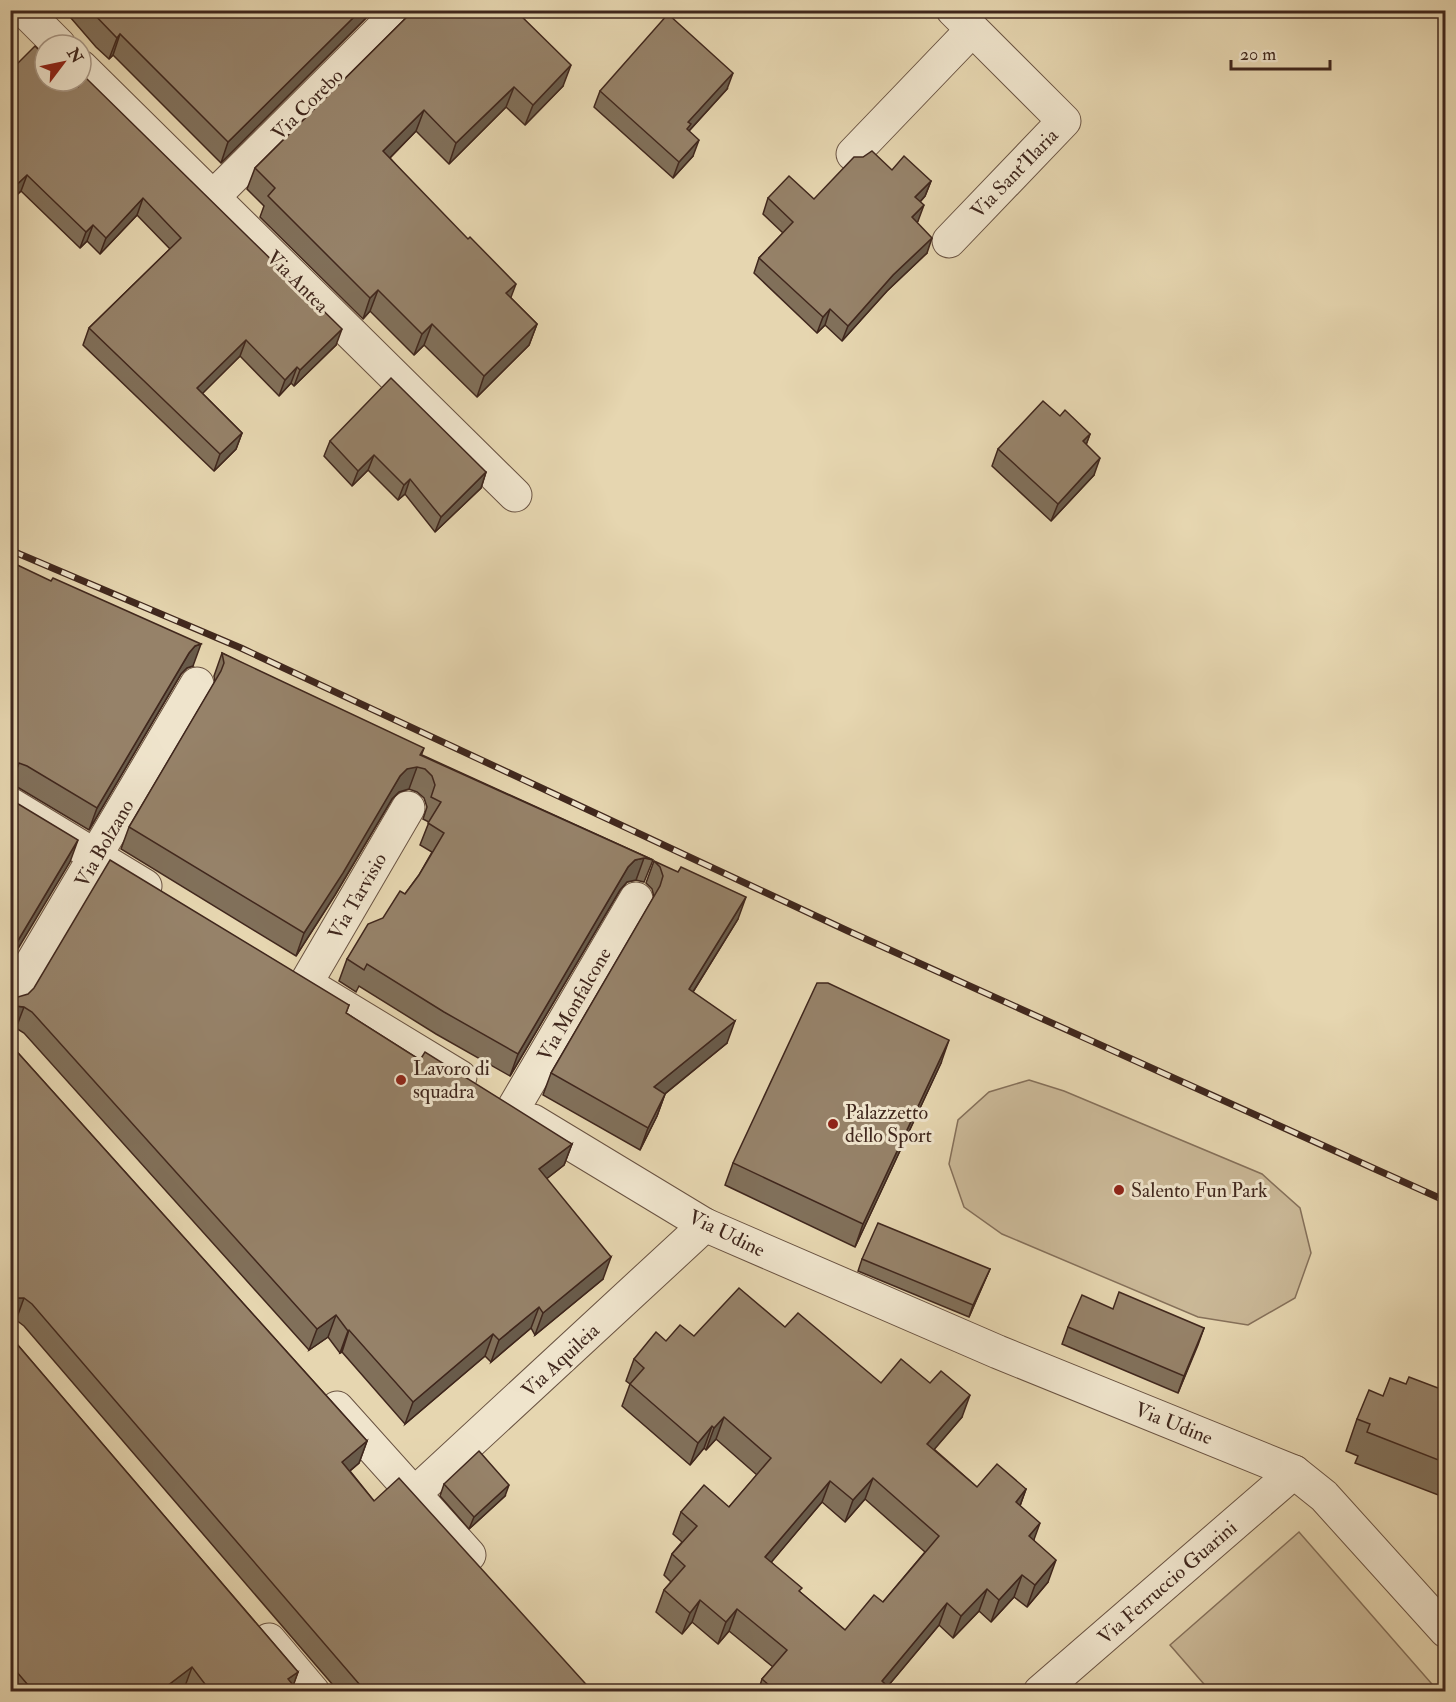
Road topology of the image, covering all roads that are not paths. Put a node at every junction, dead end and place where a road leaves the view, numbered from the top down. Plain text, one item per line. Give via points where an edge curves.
1 (24, 10) edge
2 (401, 10) edge
3 (962, 20) edge
4 (47, 33) edge
5 (93, 79) edge
6 (853, 154) dead end
7 (213, 197) junction
8 (949, 241) dead end
9 (515, 495) dead end
10 (196, 684) dead end
11 (10, 804) edge
12 (408, 808) dead end
13 (96, 856) junction
14 (166, 898) edge
15 (636, 899) dead end
16 (276, 965) edge
17 (306, 983) junction
18 (10, 1000) edge
19 (513, 1109) junction
20 (705, 1225) junction
21 (319, 1389) edge
22 (1294, 1472) junction
23 (414, 1494) junction
24 (491, 1580) edge
25 (251, 1619) edge
26 (1446, 1631) edge
27 (313, 1692) edge
28 (1040, 1692) edge

1 - 4 street
2 - 7 street, Via Corebo
3 - 6 street, Via Sant'Ilaria
3 - 8 street, Via Sant'Ilaria via 1064,121
5 - 7 street, Via Antea
7 - 9 street, Via Antea
10 - 13 street, Via Bolzano
11 - 13 street
12 - 17 street, Via Tarvisio
13 - 14 street
13 - 18 street, Via Bolzano
15 - 19 street, Via Monfalcone
16 - 17 street, Via Udine
17 - 19 street, Via Udine
19 - 20 street, Via Udine
20 - 22 street, Via Udine via 998,1352
20 - 23 street, Via Aquileia
21 - 23 street
22 - 26 street, Via Udine via 1324,1496
22 - 28 street, Via Ferruccio Guarini
23 - 24 street
25 - 27 street

